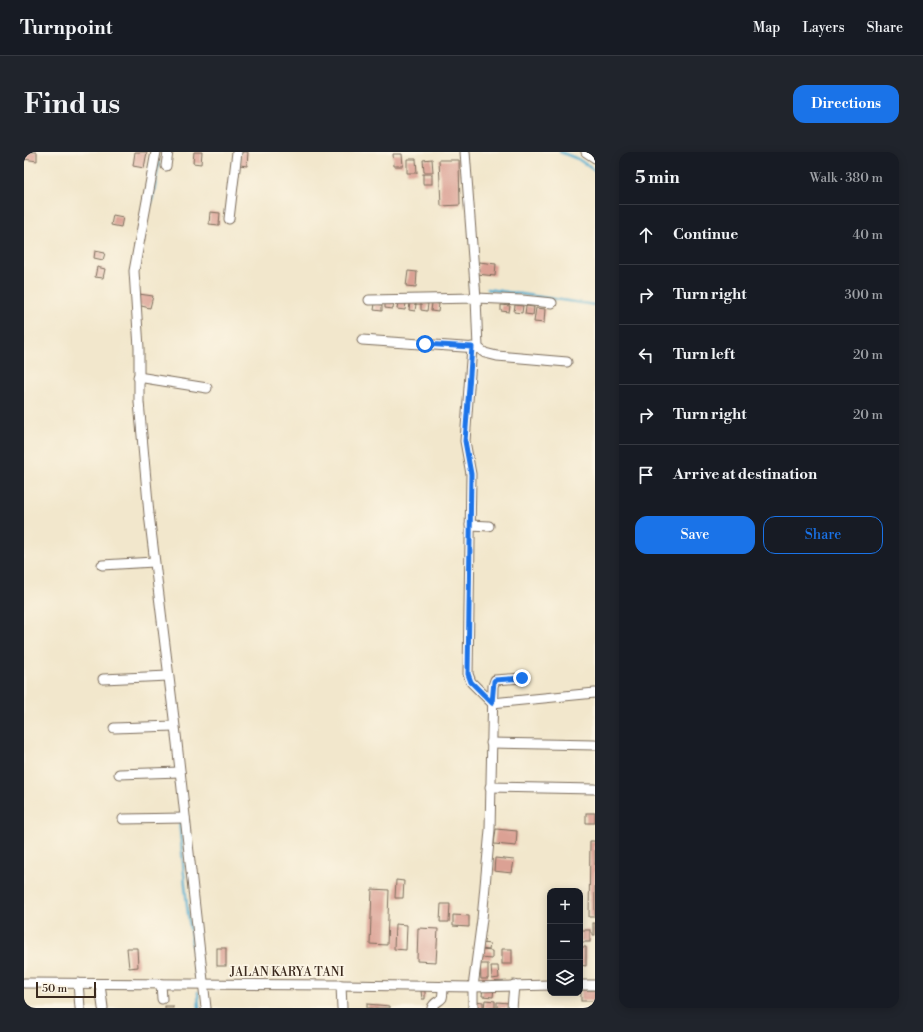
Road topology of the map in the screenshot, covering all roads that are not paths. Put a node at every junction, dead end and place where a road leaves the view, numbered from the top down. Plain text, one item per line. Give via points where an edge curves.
1 (156, 152) edge
2 (168, 152) edge
3 (237, 152) edge
4 (465, 152) edge
5 (586, 152) edge
6 (595, 158) edge
7 (166, 166) dead end
8 (229, 219) dead end
9 (476, 298) junction
10 (369, 300) dead end
11 (552, 303) dead end
12 (362, 340) dead end
13 (475, 348) junction
14 (567, 362) dead end
15 (138, 377) junction
16 (207, 388) dead end
17 (470, 525) junction
18 (489, 526) dead end
19 (154, 562) junction
20 (102, 565) dead end
21 (168, 676) junction
22 (522, 678) dead end
23 (103, 679) dead end
24 (595, 693) edge
25 (492, 703) junction
26 (174, 726) junction
27 (114, 728) dead end
28 (491, 743) junction
29 (595, 745) edge
30 (180, 772) junction
31 (119, 774) dead end
32 (490, 787) junction
33 (595, 789) edge
34 (185, 818) junction
35 (123, 820) dead end
36 (24, 983) edge
37 (78, 983) junction
38 (100, 984) junction
39 (161, 984) junction
40 (204, 984) junction
41 (341, 985) junction
42 (514, 985) junction
43 (547, 985) edge
44 (583, 985) edge
45 (595, 985) edge
46 (443, 986) junction
47 (473, 987) junction
48 (162, 999) dead end
49 (80, 1008) edge
50 (103, 1008) edge
51 (206, 1008) edge
52 (342, 1008) edge
53 (432, 1008) edge
54 (473, 1008) edge
55 (512, 1008) edge

1 - 15 street via 134,271 139,348
2 - 7 street
3 - 8 street
4 - 9 street
5 - 6 street
9 - 10 street
9 - 11 street
9 - 13 street
12 - 13 street
13 - 14 street via 497,356
13 - 17 street via 465,441 471,467
15 - 16 street
15 - 19 street
17 - 18 street
17 - 25 street via 468,674 471,682
19 - 20 street
19 - 21 street
21 - 23 street
21 - 26 street
22 - 25 street via 495,680
24 - 25 street
25 - 28 street
26 - 27 street
26 - 30 street
28 - 29 street
28 - 32 street
30 - 31 street
30 - 34 street
32 - 33 street
32 - 47 street via 490,830
34 - 35 street
34 - 40 street
36 - 37 street, JALAN KARYA TANI
37 - 38 street, JALAN KARYA TANI
37 - 49 street
38 - 39 street, JALAN KARYA TANI
38 - 50 street
39 - 40 street, JALAN KARYA TANI
39 - 48 street
40 - 41 street, JALAN KARYA TANI
40 - 51 street
41 - 46 street, JALAN KARYA TANI
41 - 52 street
42 - 43 street, JALAN KARYA TANI
42 - 47 street, JALAN KARYA TANI
42 - 55 street
44 - 45 street
46 - 47 street, JALAN KARYA TANI
46 - 53 street via 442,996
47 - 54 street

